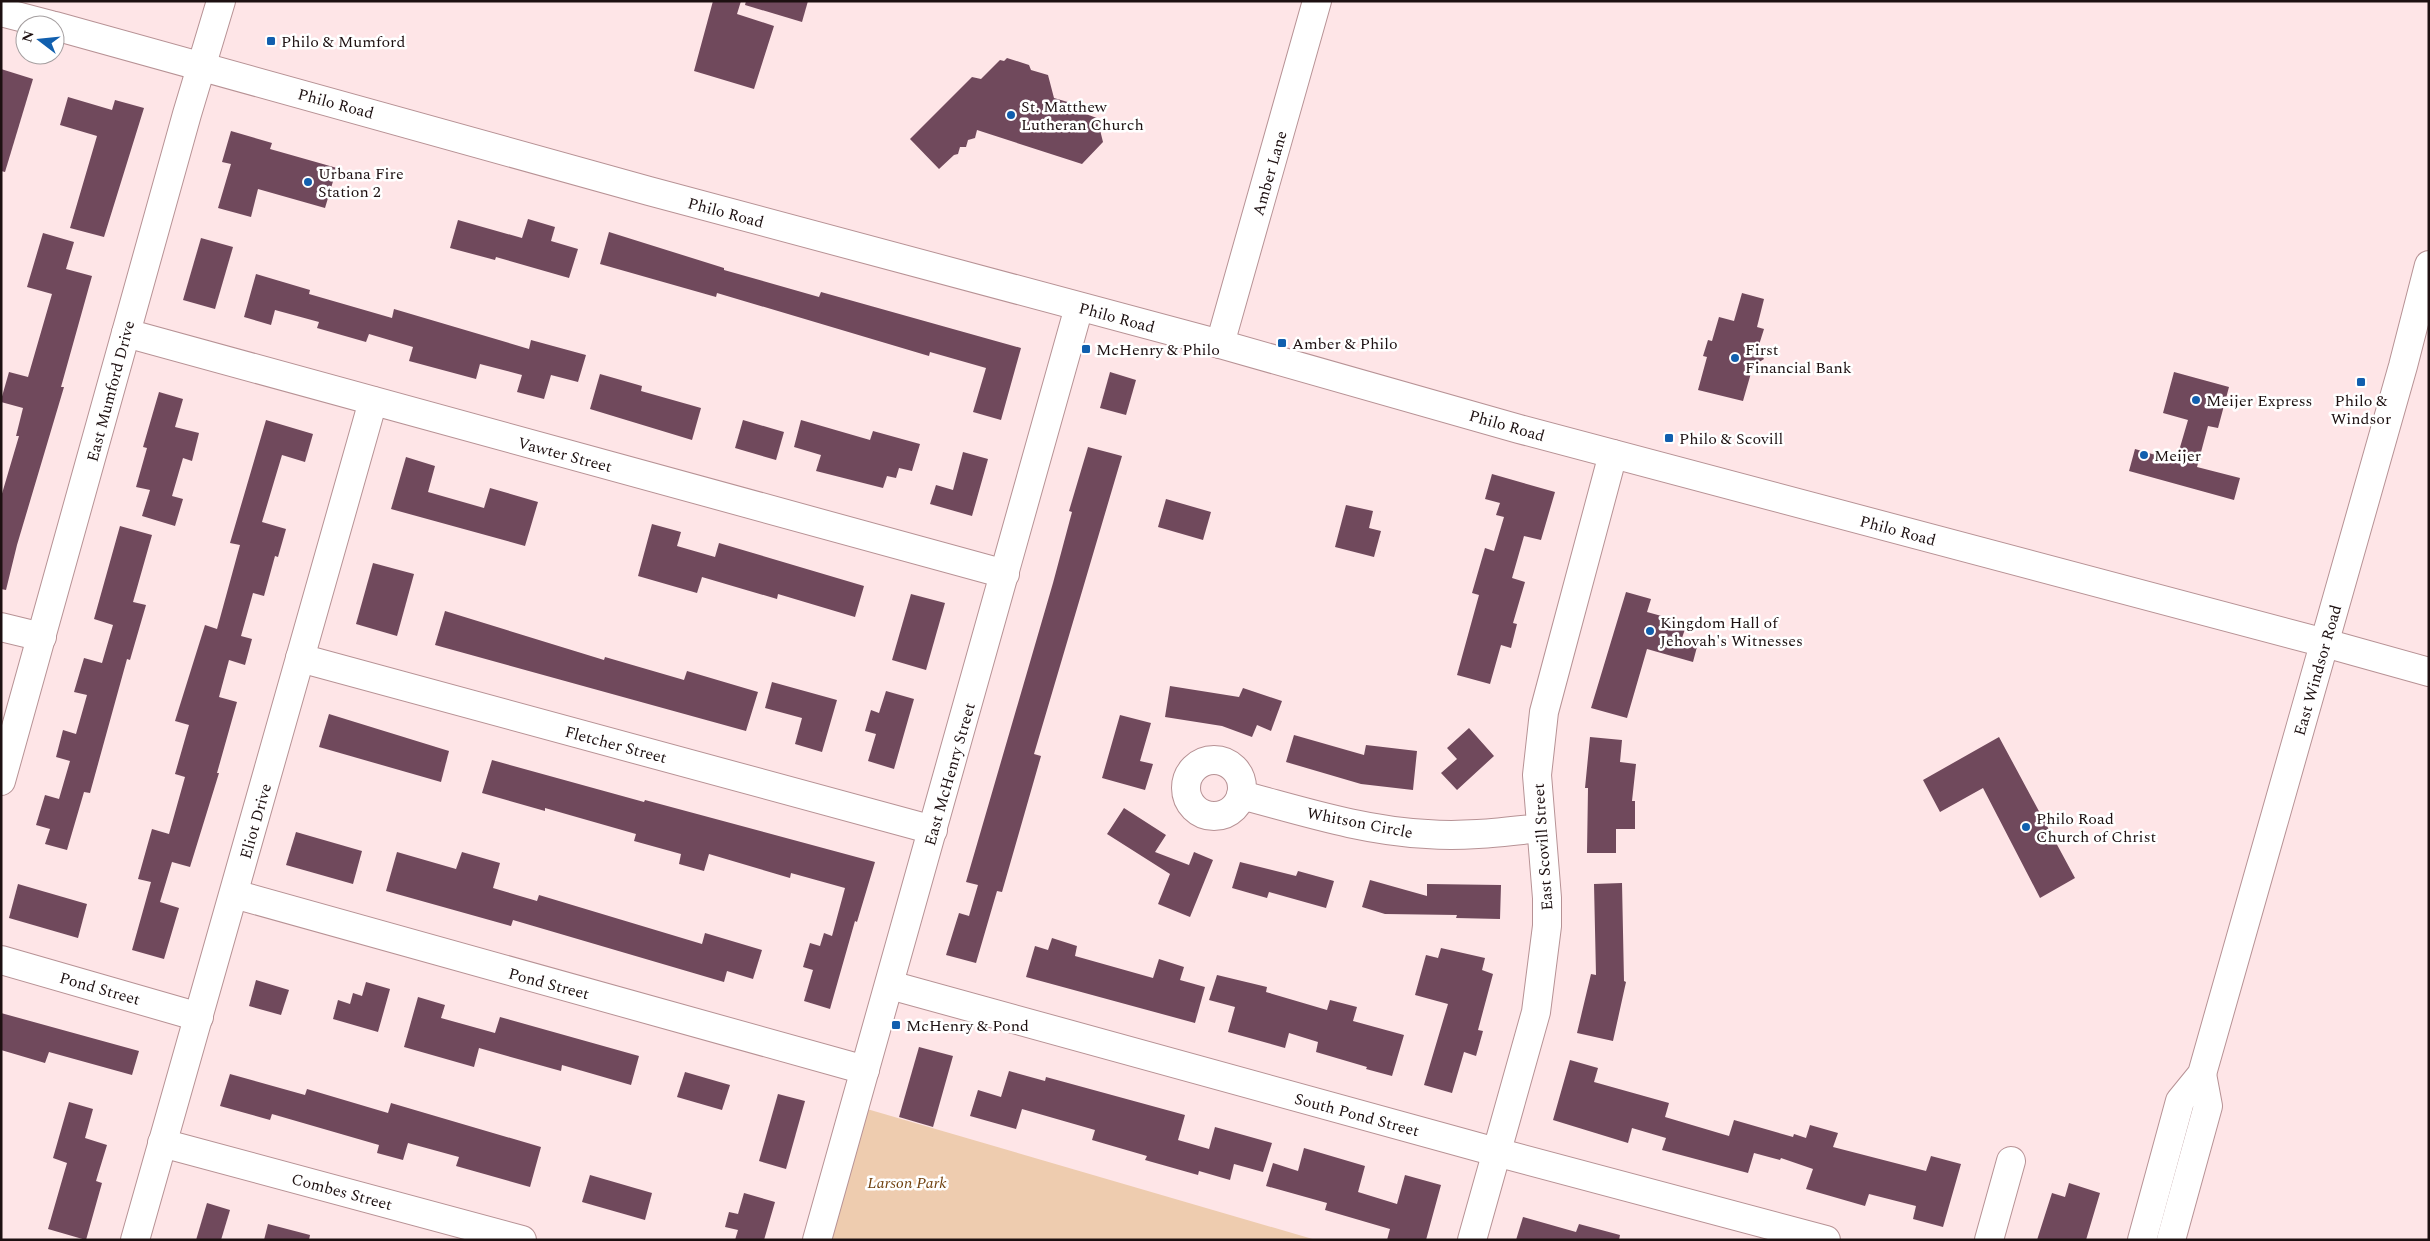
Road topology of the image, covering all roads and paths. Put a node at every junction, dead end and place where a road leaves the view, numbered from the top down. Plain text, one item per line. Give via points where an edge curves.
1 (221, 1) edge
2 (1317, 1) edge
3 (1, 12) edge
4 (15, 16) edge
5 (65, 29) edge
6 (202, 66) junction
7 (2429, 265) edge
8 (1079, 308) junction
9 (126, 333) junction
10 (1220, 344) junction
11 (373, 401) junction
12 (1613, 454) junction
13 (1005, 574) junction
14 (1, 627) edge
15 (42, 637) junction
16 (2325, 643) junction
17 (300, 658) junction
18 (2429, 672) edge
19 (1, 781) edge
20 (1241, 795) dead end
21 (1541, 828) junction
22 (933, 830) junction
23 (234, 894) junction
24 (1, 960) edge
25 (890, 984) junction
26 (199, 1017) junction
27 (865, 1070) junction
28 (2202, 1074) junction
29 (162, 1142) junction
30 (1496, 1152) junction
31 (2011, 1161) dead end
32 (135, 1240) edge
33 (522, 1240) edge
34 (817, 1240) edge
35 (1472, 1240) edge
36 (1826, 1240) edge
37 (1989, 1240) edge
38 (2142, 1240) edge
39 (2171, 1240) edge

1 - 6 street, East Mumford Drive
2 - 10 street, Amber Lane
3 - 4 street
5 - 6 street, Philo Road
6 - 8 street, Philo Road
6 - 9 street, East Mumford Drive
7 - 16 street, East Windsor Road
8 - 10 street, Philo Road
8 - 13 street, East McHenry Street
9 - 11 street, Vawter Street
9 - 15 street, East Mumford Drive
10 - 12 street, Philo Road
11 - 13 street, Vawter Street
11 - 17 street, Eliot Drive
12 - 16 street, Philo Road
12 - 21 street, East Scovill Street via 1550,680 1537,775
13 - 22 street, East McHenry Street
14 - 15 street
15 - 19 street, East Mumford Drive
16 - 18 street, Philo Road
16 - 28 street, East Windsor Road
17 - 22 street, Fletcher Street
17 - 23 street, Eliot Drive
20 - 21 street, Whitson Circle via 1383,830 1467,835
21 - 30 street, East Scovill Street via 1547,907 1540,986 1536,1012
22 - 25 street, East McHenry Street
23 - 26 street, Eliot Drive
23 - 27 street, Pond Street
24 - 26 street, Pond Street
25 - 27 street, East McHenry Street
25 - 30 street, South Pond Street
26 - 29 street, Eliot Drive
27 - 34 street, East McHenry Street
28 - 38 street, East Windsor Road via 2180,1101
28 - 39 street, East Windsor Road via 2208,1106
29 - 32 street, Eliot Drive
29 - 33 street, Combes Street
30 - 35 street, East Scovill Street
30 - 36 street, South Pond Street
31 - 37 street

